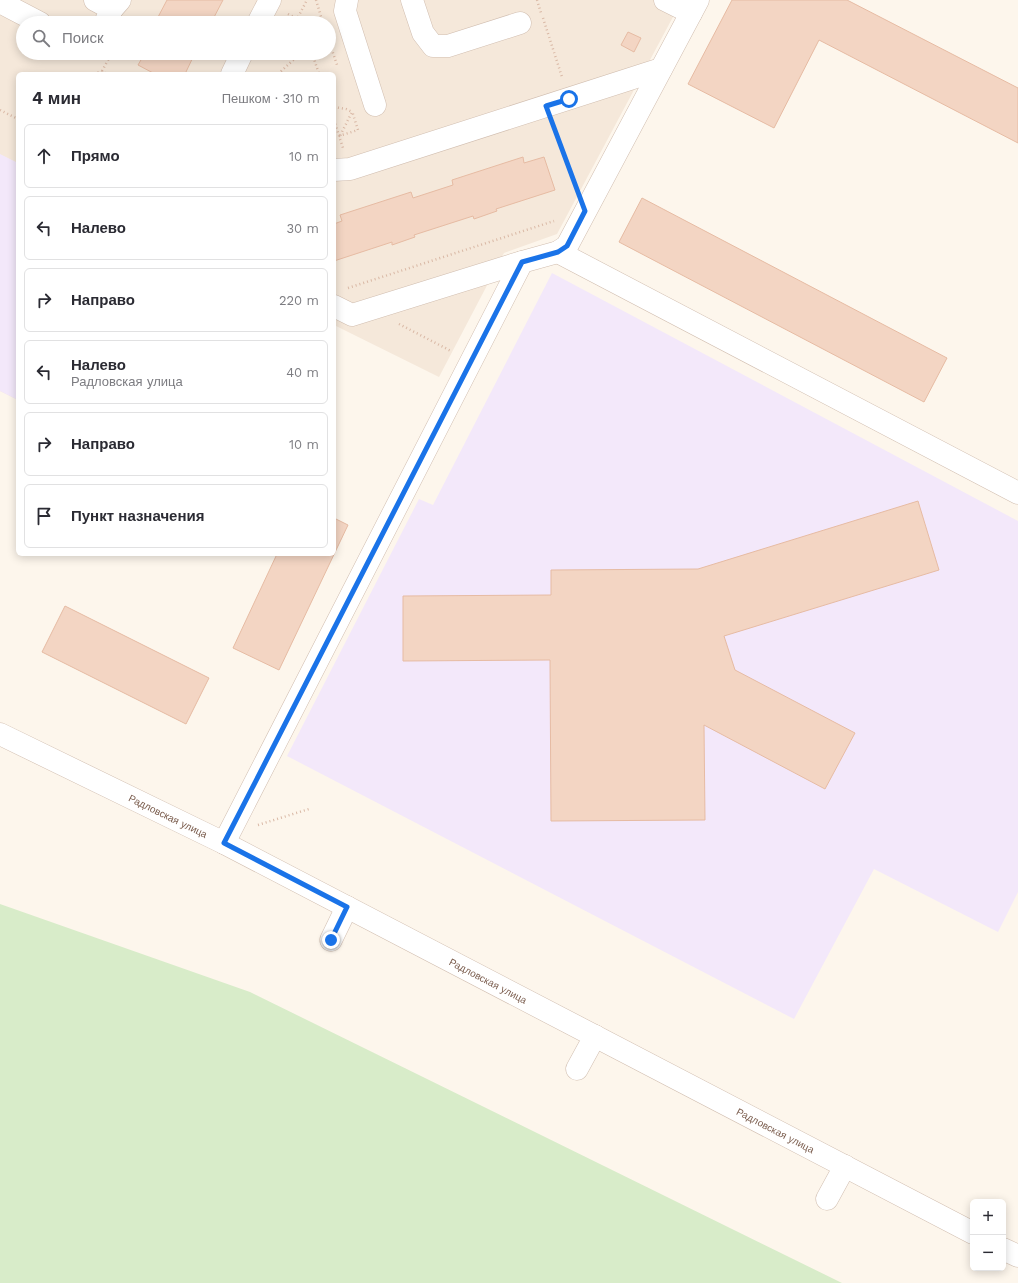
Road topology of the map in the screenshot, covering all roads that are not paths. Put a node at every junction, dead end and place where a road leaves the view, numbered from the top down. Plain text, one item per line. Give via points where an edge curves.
1 (270, 0) edge
2 (347, 0) edge
3 (412, 0) edge
4 (665, 0) edge
5 (0, 2) edge
6 (694, 7) edge
7 (27, 16) edge
8 (262, 16) edge
9 (520, 23) dead end
10 (239, 60) edge
11 (661, 69) junction
12 (233, 72) edge
13 (375, 105) dead end
14 (342, 170) edge
15 (558, 252) junction
16 (522, 262) junction
17 (338, 298) edge
18 (1018, 493) edge
19 (0, 734) edge
20 (224, 843) junction
21 (347, 907) junction
22 (331, 940) dead end
23 (595, 1036) junction
24 (577, 1069) dead end
25 (845, 1166) junction
26 (827, 1199) dead end
27 (970, 1231) edge
28 (1006, 1250) edge
29 (1018, 1256) edge

1 - 8 street
2 - 13 street via 345,11
3 - 9 street via 422,33 433,46 448,46
4 - 6 street
5 - 7 street
6 - 11 street
10 - 12 street
11 - 14 street
11 - 15 street via 567,246
15 - 16 street
15 - 18 street
16 - 17 street via 352,315
16 - 20 street
19 - 20 street, Радловская улица
20 - 21 street, Радловская улица
21 - 22 street
21 - 23 street, Радловская улица
23 - 24 street
23 - 25 street, Радловская улица
25 - 26 street
25 - 27 street, Радловская улица
28 - 29 street

